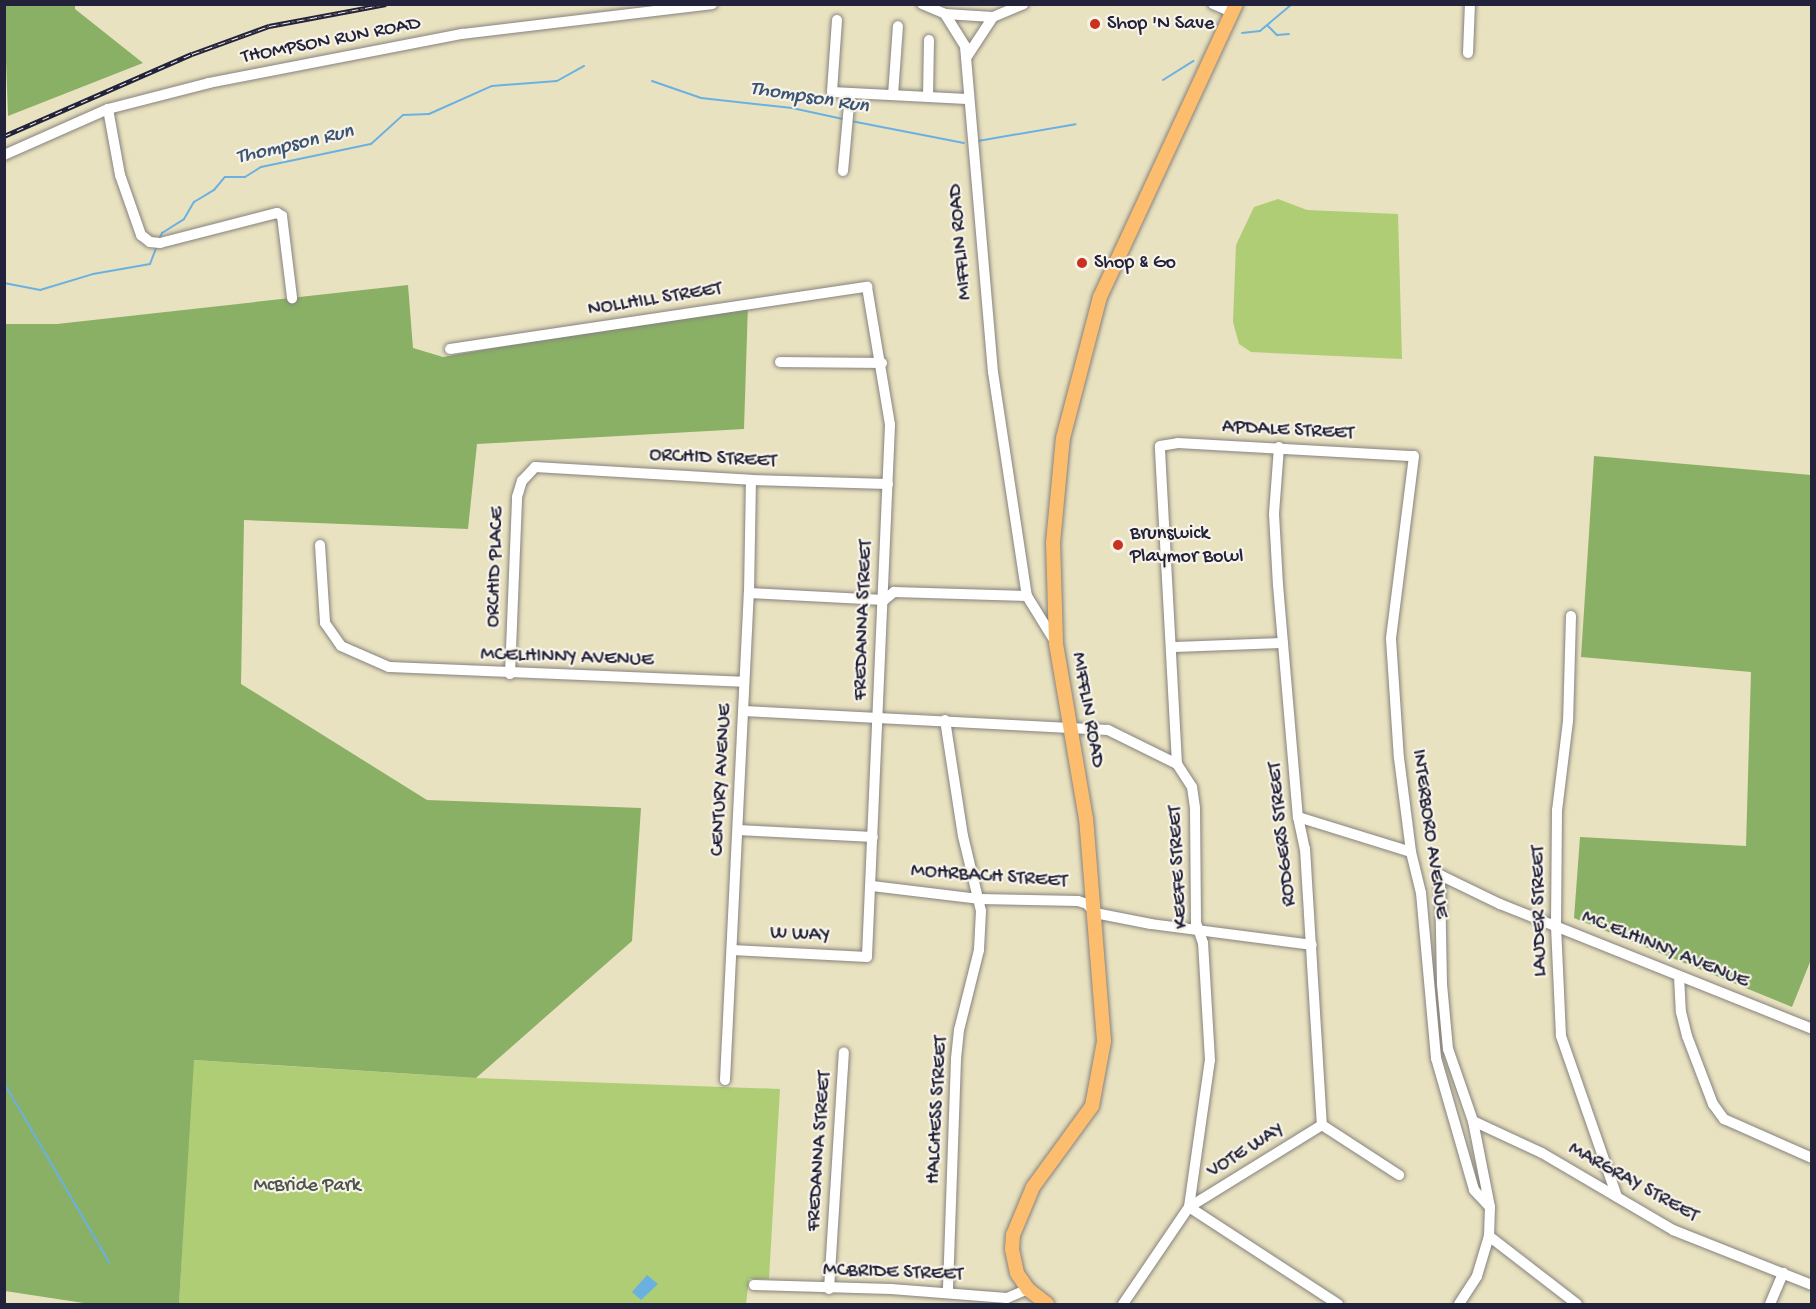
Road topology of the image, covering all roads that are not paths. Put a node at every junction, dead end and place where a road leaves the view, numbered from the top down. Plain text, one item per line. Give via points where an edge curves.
1 (712, 4) edge
2 (922, 4) edge
3 (1023, 4) edge
4 (1213, 4) edge
5 (1470, 4) edge
6 (1234, 8) edge
7 (945, 14) junction
8 (993, 17) junction
9 (837, 20) dead end
10 (898, 26) dead end
11 (929, 40) dead end
12 (1468, 53) dead end
13 (966, 58) junction
14 (850, 94) junction
15 (893, 95) junction
16 (928, 98) junction
17 (967, 99) junction
18 (108, 109) junction
19 (4, 155) edge
20 (843, 171) dead end
21 (867, 287) joint
22 (292, 298) dead end
23 (450, 349) dead end
24 (780, 362) dead end
25 (882, 363) junction
26 (1160, 446) joint
27 (1279, 447) junction
28 (1414, 456) joint
29 (535, 467) joint
30 (751, 480) junction
31 (888, 484) junction
32 (320, 545) dead end
33 (749, 593) junction
34 (1027, 596) junction
35 (884, 600) junction
36 (1571, 616) dead end
37 (1283, 643) junction
38 (1056, 644) junction
39 (1173, 647) junction
40 (510, 674) junction
41 (744, 682) junction
42 (744, 711) junction
43 (878, 719) junction
44 (945, 720) junction
45 (1069, 727) junction
46 (1178, 764) junction
47 (1298, 818) junction
48 (738, 830) junction
49 (873, 837) junction
50 (1411, 852) junction
51 (1440, 875) joint
52 (872, 886) junction
53 (980, 898) junction
54 (1095, 913) junction
55 (1556, 926) junction
56 (1199, 933) junction
57 (1312, 945) junction
58 (732, 950) junction
59 (867, 957) joint
60 (1679, 976) junction
61 (1812, 1029) edge
62 (844, 1052) dead end
63 (725, 1080) dead end
64 (1473, 1121) junction
65 (1322, 1125) junction
66 (1812, 1158) edge
67 (1399, 1175) dead end
68 (1617, 1197) junction
69 (1490, 1207) junction
70 (1189, 1208) junction
71 (1489, 1236) junction
72 (1783, 1273) junction
73 (754, 1285) dead end
74 (1812, 1285) edge
75 (829, 1289) junction
76 (1028, 1289) junction
77 (948, 1292) junction
78 (1047, 1305) edge
79 (1123, 1305) edge
80 (1338, 1305) edge
81 (1460, 1305) edge
82 (1577, 1305) edge
83 (1770, 1305) edge

1 - 18 street, THOMPSON RUN ROAD via 462,34 209,83
2 - 7 street
3 - 8 street
4 - 6 street
5 - 12 street
6 - 38 main road via 1122,245 1085,343 1067,415 1056,490 1052,579
7 - 8 street
7 - 13 street via 962,38
8 - 13 street
9 - 14 street via 832,92
10 - 15 street
11 - 16 street
13 - 17 street, MIFFLIN ROAD
14 - 15 street
14 - 20 street
15 - 16 street
16 - 17 street
17 - 34 street, MIFFLIN ROAD via 993,372
18 - 19 street, THOMPSON RUN ROAD
18 - 22 street via 120,175 141,235 155,242 276,213 282,216
21 - 23 street, NOLLHILL STREET
21 - 25 street, FREDANNA STREET
24 - 25 street
25 - 31 street, FREDANNA STREET via 890,425
26 - 27 street, APDALE STREET via 1178,443
26 - 39 street, KEEFE STREET
27 - 28 street, APDALE STREET
27 - 37 street, RODGERS STREET via 1274,514
28 - 50 street, INTERBORO AVENUE via 1391,639 1399,758
29 - 30 street, ORCHID STREET
29 - 40 street, ORCHID PLACE via 522,481 517,496
30 - 31 street, ORCHID STREET
30 - 33 street, CENTURY AVENUE
31 - 35 street, FREDANNA STREET
32 - 40 street, MCELHINNY AVENUE via 325,623 341,646 389,668
33 - 35 street
33 - 41 street, CENTURY AVENUE
34 - 35 street via 894,592
34 - 38 street, MIFFLIN ROAD
35 - 43 street, FREDANNA STREET
36 - 55 street, LAUDER STREET via 1568,721 1557,810
37 - 39 street
37 - 47 street, RODGERS STREET
38 - 45 main road, MIFFLIN ROAD
39 - 46 street, KEEFE STREET
40 - 41 street, MCELHINNY AVENUE
41 - 42 street, CENTURY AVENUE
42 - 43 street
42 - 48 street, CENTURY AVENUE
43 - 44 street
43 - 49 street, FREDANNA STREET
44 - 45 street
44 - 53 street, HALCHESS STREET via 963,836
45 - 46 street via 1108,730
45 - 54 main road, MIFFLIN ROAD via 1086,819
46 - 56 street, KEEFE STREET via 1192,788 1195,808
47 - 50 street
47 - 57 street, RODGERS STREET via 1305,849
48 - 49 street
48 - 58 street, CENTURY AVENUE
49 - 52 street, FREDANNA STREET
50 - 69 street, INTERBORO AVENUE via 1422,893 1436,1058 1474,1190
51 - 55 street, MC ELHINNY AVENUE
51 - 64 street, INTERBORO AVENUE via 1442,984 1448,1049
52 - 53 street, MOHRBACH STREET
52 - 59 street, FREDANNA STREET
53 - 54 street, MOHRBACH STREET via 1078,901
53 - 77 street, HALCHESS STREET via 979,950 959,1030 956,1059
54 - 56 street, MOHRBACH STREET
54 - 76 main road, MIFFLIN ROAD via 1104,1041 1102,1067 1084,1119 1033,1187 1019,1215 1011,1249 1017,1273
55 - 60 street, MC ELHINNY AVENUE
55 - 68 street, LAUDER STREET via 1561,1036
56 - 57 street, MOHRBACH STREET
56 - 70 street, KEEFE STREET via 1210,1015 1210,1060 1189,1184
57 - 65 street, RODGERS STREET
58 - 59 street, W WAY
58 - 63 street, CENTURY AVENUE
60 - 61 street, MC ELHINNY AVENUE
60 - 66 street via 1680,1012 1713,1104 1724,1119
62 - 75 street, FREDANNA STREET
64 - 68 street, MARGRAY STREET via 1542,1153
64 - 69 street, INTERBORO AVENUE
65 - 67 street
65 - 70 street, VOTE WAY
68 - 72 street, MARGRAY STREET via 1673,1230
69 - 71 street, INTERBORO AVENUE
70 - 79 street
70 - 80 street
71 - 81 street, INTERBORO AVENUE via 1477,1276
71 - 82 street
72 - 74 street, MARGRAY STREET
72 - 83 street
73 - 75 street, MCBRIDE STREET
75 - 77 street, MCBRIDE STREET
76 - 77 street, MCBRIDE STREET via 1007,1298
76 - 78 main road, MIFFLIN ROAD

